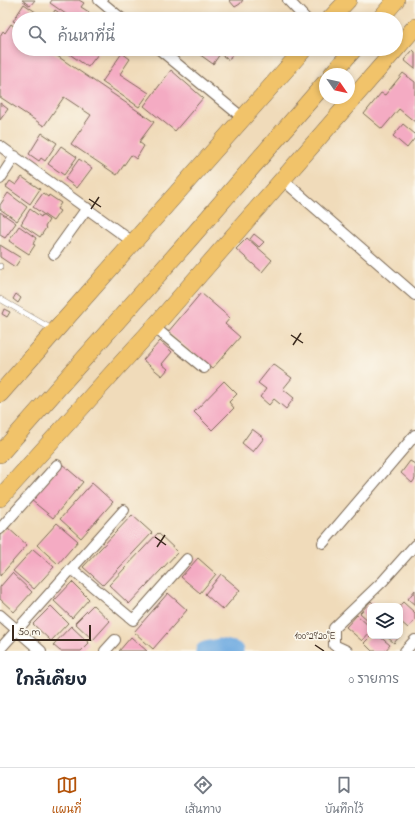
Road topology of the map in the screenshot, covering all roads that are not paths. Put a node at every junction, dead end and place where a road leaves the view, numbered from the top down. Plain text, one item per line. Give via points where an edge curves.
1 (99, 0) edge
2 (288, 0) edge
3 (348, 0) edge
4 (396, 0) edge
5 (114, 12) edge
6 (299, 12) edge
7 (337, 12) edge
8 (386, 12) edge
9 (415, 27) edge
10 (403, 41) edge
11 (168, 56) edge
12 (298, 56) edge
13 (348, 56) edge
14 (390, 56) edge
15 (337, 68) edge
16 (319, 89) edge
17 (243, 118) junction
18 (0, 146) edge
19 (16, 156) junction
20 (0, 179) edge
21 (283, 180) junction
22 (87, 208) junction
23 (133, 242) junction
24 (54, 254) dead end
25 (415, 295) edge
26 (0, 298) edge
27 (154, 327) junction
28 (55, 331) junction
29 (204, 368) dead end
30 (0, 394) edge
31 (415, 435) edge
32 (0, 454) edge
33 (57, 465) dead end
34 (0, 498) edge
35 (124, 510) dead end
36 (0, 529) edge
37 (324, 543) dead end
38 (415, 545) edge
39 (187, 559) dead end
40 (72, 569) junction
41 (0, 615) edge
42 (17, 630) junction
43 (115, 640) dead end
44 (415, 640) edge
45 (0, 649) edge
46 (41, 651) edge
47 (105, 651) edge
48 (347, 651) edge
49 (405, 651) edge

1 - 5 street
2 - 6 street
3 - 7 highway
4 - 8 highway
9 - 10 highway
11 - 17 street
12 - 17 highway
13 - 15 highway
14 - 21 highway
16 - 32 highway
17 - 23 highway
18 - 19 street
19 - 20 street
19 - 22 street
21 - 25 street
21 - 27 highway
22 - 23 street
22 - 24 street
23 - 28 highway
26 - 28 lane
27 - 29 street
27 - 34 highway
28 - 30 highway
31 - 37 street
33 - 36 street
35 - 40 street
38 - 48 street via 383,581 334,628 334,645
39 - 40 street via 133,620
40 - 42 street
41 - 42 street
42 - 45 street
42 - 46 street
43 - 47 street
44 - 49 street

